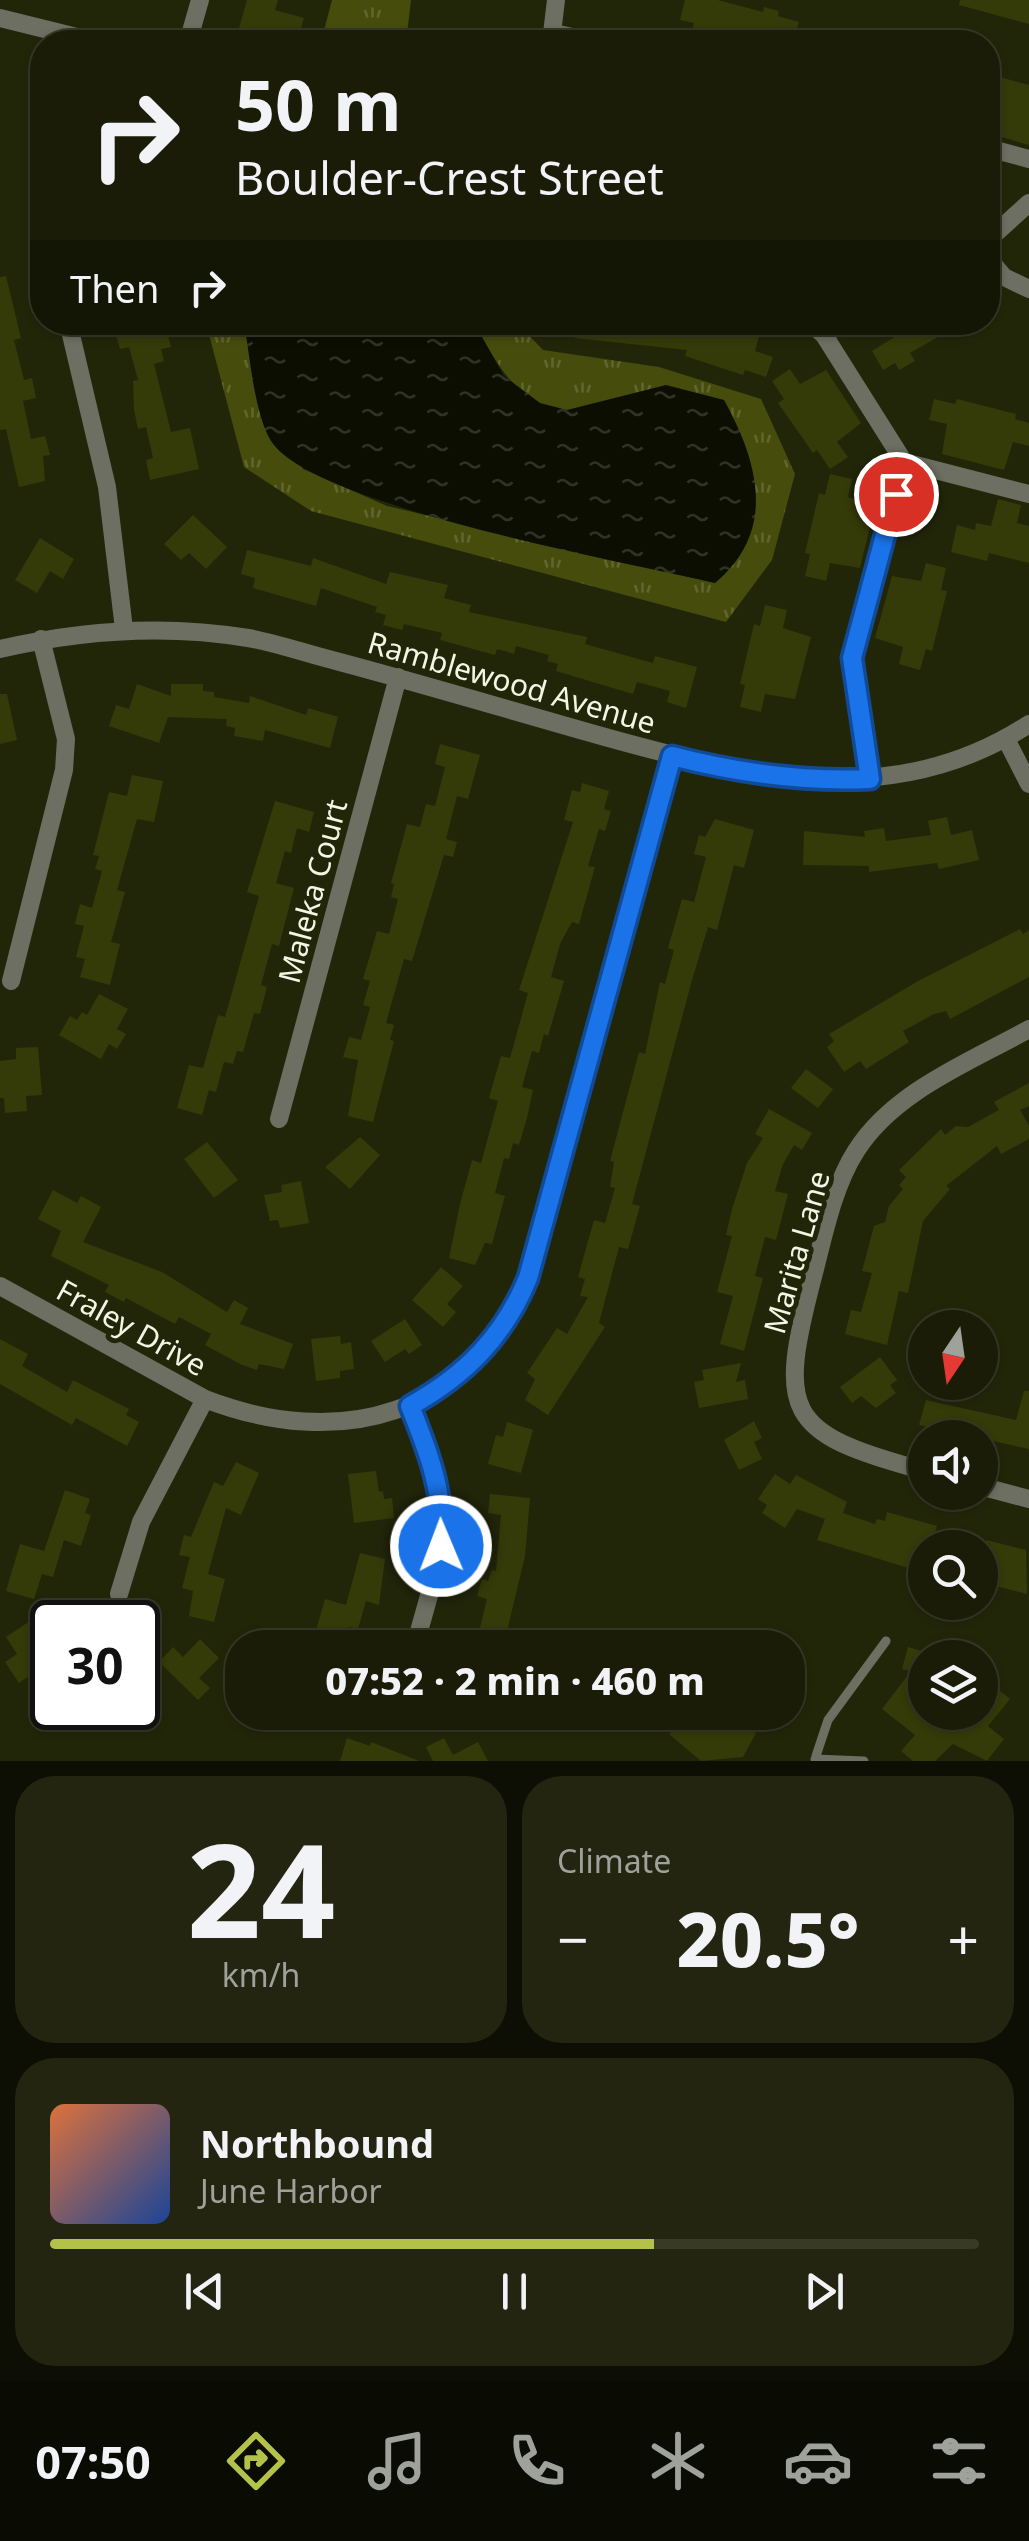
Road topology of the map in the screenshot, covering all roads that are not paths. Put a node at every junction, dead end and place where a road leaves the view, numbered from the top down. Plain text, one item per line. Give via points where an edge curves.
1 (200, 0) edge
2 (556, 0) edge
3 (0, 18) edge
4 (40, 30) edge
5 (191, 30) edge
6 (553, 30) edge
7 (1000, 151) edge
8 (1029, 159) edge
9 (1029, 203) edge
10 (1000, 229) edge
11 (1000, 272) edge
12 (1029, 289) edge
13 (71, 335) edge
14 (824, 335) edge
15 (904, 462) junction
16 (1029, 494) edge
17 (124, 629) junction
18 (42, 639) junction
19 (0, 649) edge
20 (398, 677) junction
21 (1029, 724) edge
22 (1006, 739) junction
23 (672, 756) junction
24 (870, 779) junction
25 (1029, 784) edge
26 (11, 981) dead end
27 (1029, 1029) edge
28 (279, 1119) dead end
29 (0, 1286) edge
30 (205, 1398) junction
31 (410, 1406) junction
32 (908, 1466) edge
33 (998, 1491) edge
34 (1029, 1500) edge
35 (120, 1594) dead end
36 (419, 1630) edge
37 (886, 1642) dead end
38 (815, 1758) edge
39 (864, 1761) edge

1 - 5 street
2 - 6 street
3 - 4 street
7 - 8 street
9 - 10 street
11 - 12 street
13 - 17 street via 107,487
14 - 15 street
15 - 16 street
15 - 24 street via 852,658
17 - 18 street, Ramblewood Avenue
17 - 20 street, Ramblewood Avenue via 250,638
18 - 19 street, Ramblewood Avenue
18 - 26 street via 66,739 64,770
20 - 23 street, Ramblewood Avenue
20 - 28 street, Maleka Court
21 - 22 street, Ramblewood Avenue
22 - 24 street, Ramblewood Avenue
22 - 25 street
23 - 24 street, Ramblewood Avenue via 816,781
23 - 31 street, Fraley Drive via 528,1278 492,1342 442,1389
27 - 32 street, Marita Lane via 912,1094 856,1151 826,1225 796,1339 792,1371 799,1403 838,1445
29 - 30 street, Fraley Drive
30 - 31 street, Fraley Drive via 239,1412 320,1424
30 - 35 street via 142,1522
31 - 36 street via 444,1513
33 - 34 street
37 - 38 lane via 828,1720
38 - 39 lane

